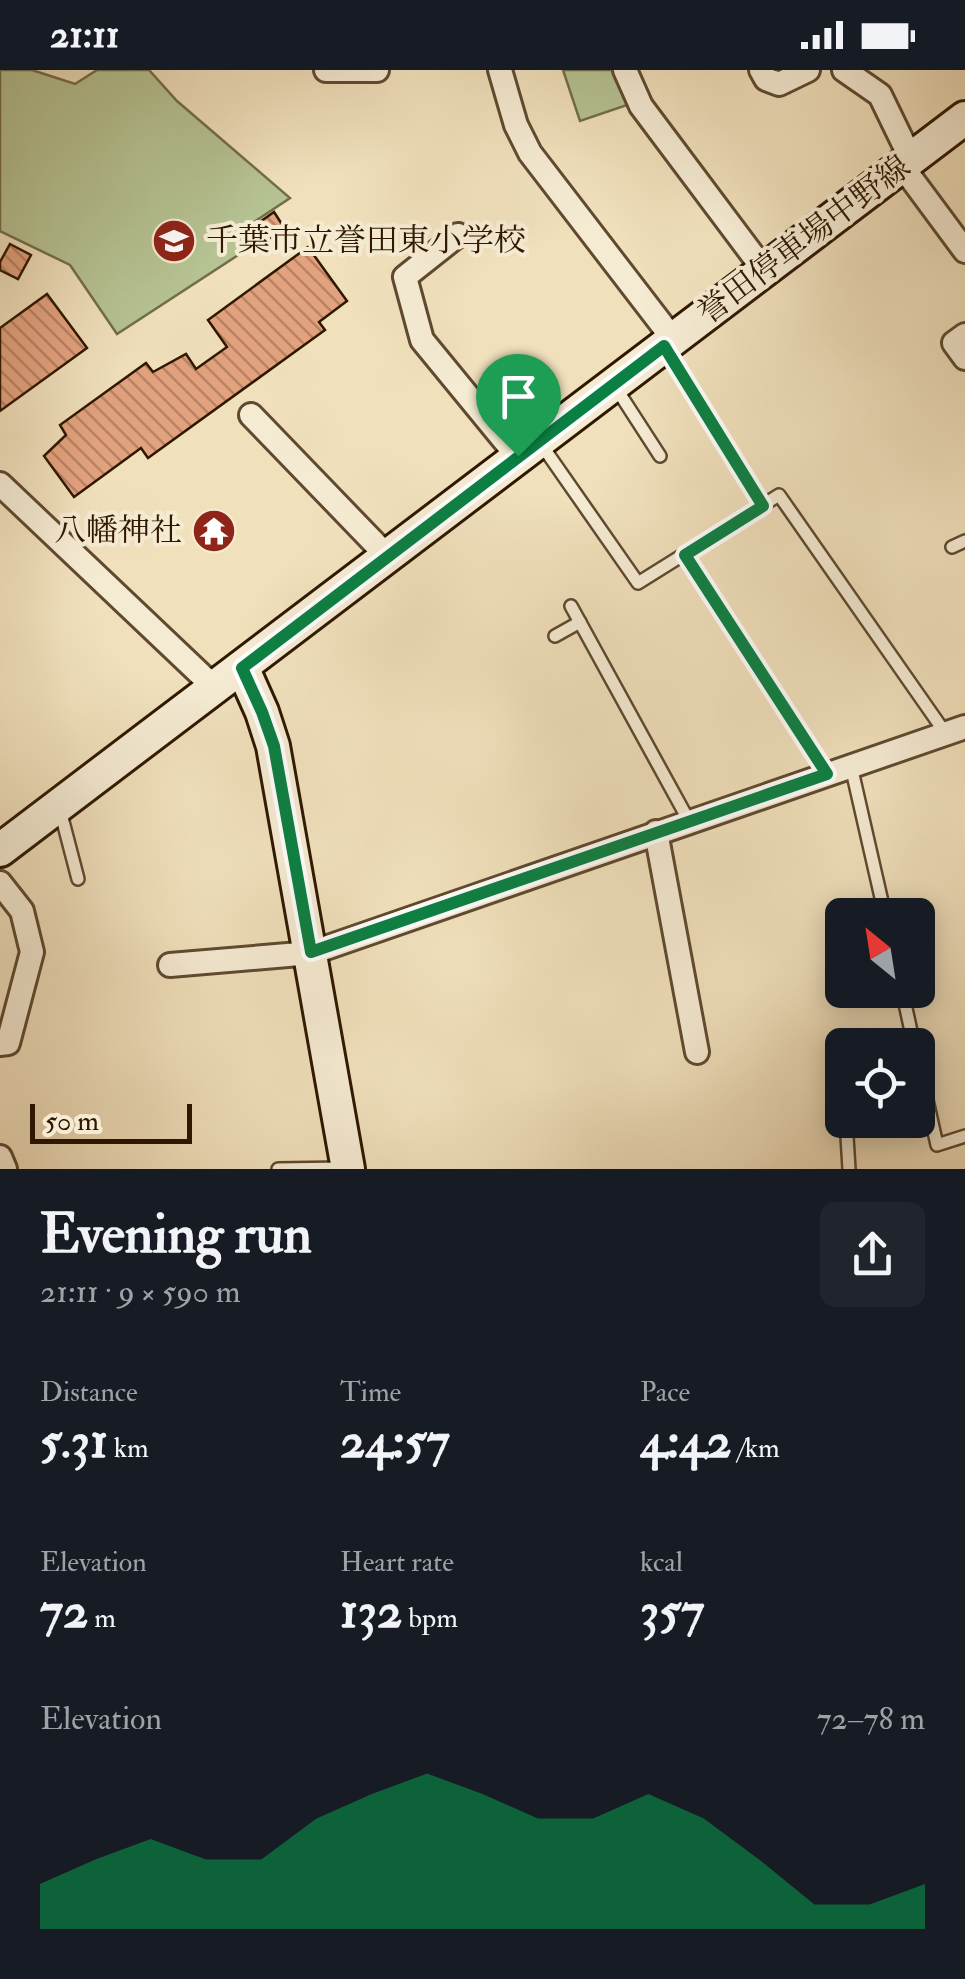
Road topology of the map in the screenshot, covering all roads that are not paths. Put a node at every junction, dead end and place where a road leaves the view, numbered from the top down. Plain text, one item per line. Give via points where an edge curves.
1 (326, 70) edge
2 (377, 70) edge
3 (500, 70) edge
4 (625, 70) edge
5 (762, 70) edge
6 (808, 70) edge
7 (844, 70) edge
8 (965, 118) edge
9 (907, 162) junction
10 (458, 235) dead end
11 (965, 251) edge
12 (764, 270) junction
13 (965, 335) edge
14 (669, 343) junction
15 (965, 358) edge
16 (614, 384) junction
17 (252, 416) dead end
18 (528, 449) junction
19 (660, 456) dead end
20 (0, 484) edge
21 (763, 506) junction
22 (965, 541) edge
23 (952, 547) dead end
24 (685, 555) junction
25 (387, 556) junction
26 (571, 606) dead end
27 (580, 622) junction
28 (555, 636) dead end
29 (242, 668) junction
30 (216, 688) junction
31 (959, 732) edge
32 (851, 766) junction
33 (827, 774) junction
34 (59, 804) junction
35 (689, 821) junction
36 (656, 832) junction
37 (0, 850) edge
38 (78, 878) dead end
39 (0, 882) edge
40 (881, 898) edge
41 (311, 952) junction
42 (170, 964) dead end
43 (0, 1044) edge
44 (697, 1052) dead end
45 (965, 1136) edge
46 (847, 1138) edge
47 (935, 1138) edge
48 (0, 1157) edge
49 (348, 1168) edge
50 (5, 1169) edge
51 (278, 1169) edge
52 (849, 1169) edge

1 - 2 street
3 - 14 street via 530,152
4 - 12 street via 641,106
5 - 6 street via 779,84
7 - 9 street via 880,94
8 - 9 main road, 誉田停車場中野線
9 - 11 street
9 - 12 main road, 誉田停車場中野線
10 - 18 street via 405,277 422,340
12 - 14 main road, 誉田停車場中野線
13 - 15 street via 954,343
14 - 16 main road, 誉田停車場中野線
14 - 21 lane
16 - 18 main road, 誉田停車場中野線
16 - 19 lane
17 - 25 street
18 - 24 lane via 638,583
18 - 25 main road, 誉田停車場中野線
20 - 30 street
21 - 24 lane
21 - 31 lane via 779,495
22 - 23 lane
24 - 33 lane
25 - 29 main road, 誉田停車場中野線
26 - 27 lane
27 - 28 lane
27 - 35 lane
29 - 30 main road, 誉田停車場中野線
29 - 41 main road via 274,746
30 - 34 main road, 誉田停車場中野線
31 - 32 street
32 - 33 street
32 - 40 lane
33 - 35 street
34 - 37 main road, 誉田停車場中野線
34 - 38 lane
35 - 36 street
36 - 41 street
36 - 44 street
39 - 43 street via 22,911 32,952 8,1043
41 - 42 street
41 - 49 main road
45 - 47 lane via 936,1144
46 - 52 lane
48 - 50 street
49 - 51 lane

